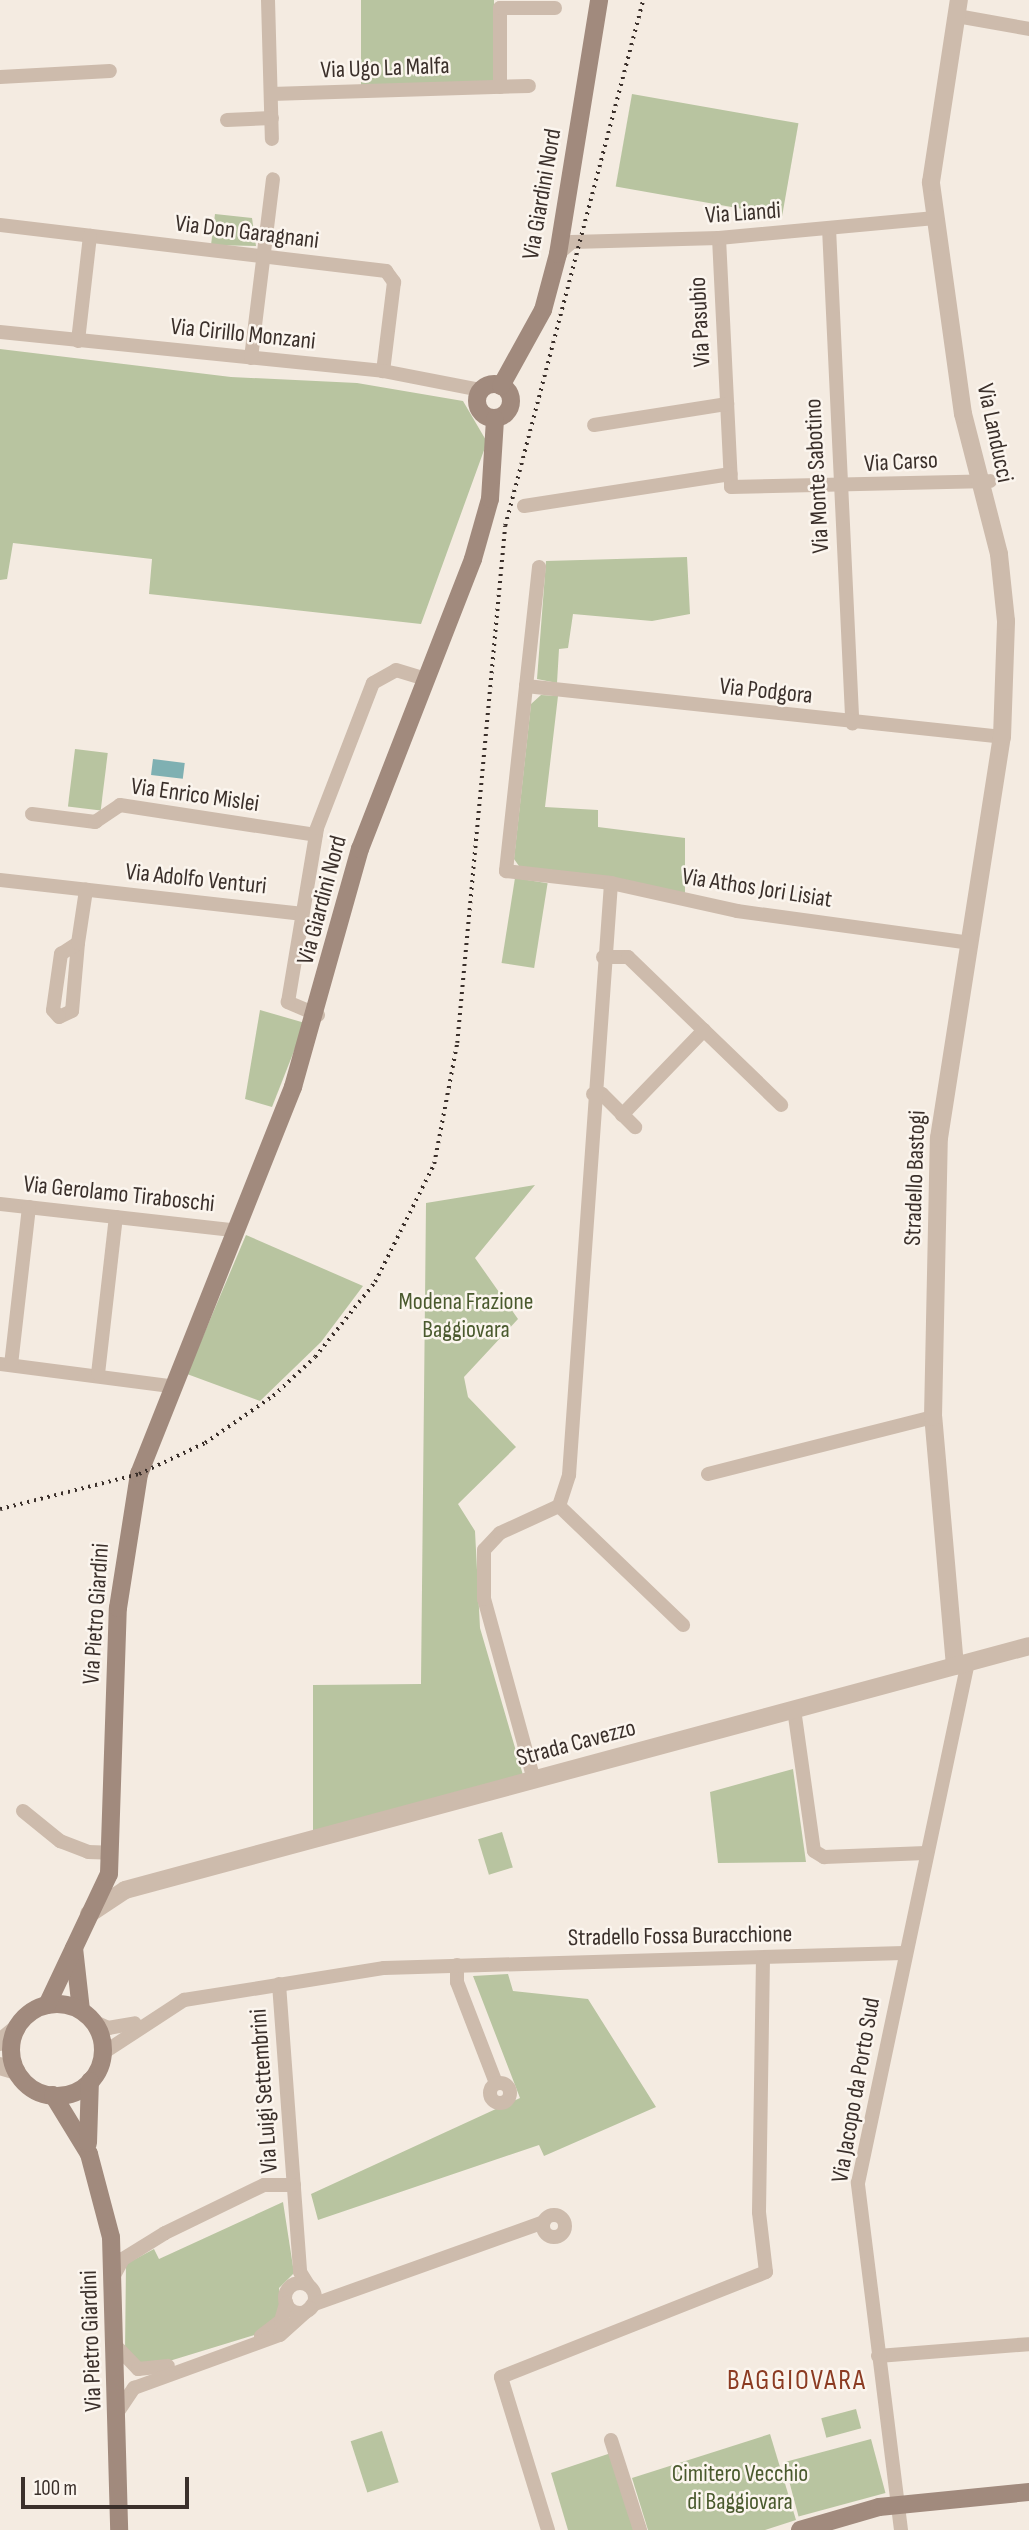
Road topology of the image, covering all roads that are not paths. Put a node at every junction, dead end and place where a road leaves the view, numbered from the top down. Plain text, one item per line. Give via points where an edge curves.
1 (268, 0) edge
2 (599, 0) edge
3 (555, 8) dead end
4 (958, 8) edge
5 (1029, 30) edge
6 (110, 71) dead end
7 (0, 77) edge
8 (529, 86) dead end
9 (500, 87) junction
10 (271, 94) junction
11 (272, 118) junction
12 (227, 120) dead end
13 (272, 139) dead end
14 (273, 179) dead end
15 (935, 218) junction
16 (0, 225) edge
17 (829, 228) junction
18 (90, 236) junction
19 (719, 239) junction
20 (558, 254) junction
21 (263, 257) junction
22 (0, 332) edge
23 (78, 341) junction
24 (251, 358) junction
25 (383, 371) junction
26 (501, 386) junction
27 (481, 390) junction
28 (727, 404) junction
29 (495, 419) junction
30 (594, 425) dead end
31 (731, 480) junction
32 (984, 481) junction
33 (840, 488) junction
34 (524, 506) dead end
35 (539, 567) dead end
36 (426, 679) junction
37 (526, 686) junction
38 (852, 723) junction
39 (1002, 737) junction
40 (32, 814) dead end
41 (316, 835) junction
42 (0, 880) edge
43 (611, 883) junction
44 (86, 890) junction
45 (301, 914) junction
46 (78, 943) dead end
47 (971, 943) junction
48 (603, 957) junction
49 (318, 1014) junction
50 (704, 1030) junction
51 (593, 1094) junction
52 (781, 1105) dead end
53 (622, 1115) junction
54 (635, 1127) dead end
55 (0, 1204) edge
56 (29, 1207) junction
57 (116, 1217) junction
58 (233, 1230) junction
59 (6, 1365) edge
60 (98, 1374) junction
61 (169, 1386) junction
62 (933, 1417) junction
63 (708, 1474) dead end
64 (559, 1506) junction
65 (682, 1625) dead end
66 (1029, 1646) edge
67 (961, 1664) junction
68 (794, 1709) junction
69 (534, 1780) junction
70 (23, 1811) dead end
71 (111, 1853) junction
72 (926, 1853) junction
73 (136, 1887) junction
74 (89, 1914) junction
75 (74, 1942) junction
76 (904, 1953) junction
77 (763, 1958) junction
78 (457, 1965) junction
79 (279, 1984) junction
80 (47, 2005) junction
81 (156, 2015) junction
82 (87, 2016) junction
83 (16, 2029) junction
84 (0, 2042) edge
85 (103, 2053) junction
86 (8, 2069) edge
87 (90, 2081) junction
88 (496, 2083) dead end
89 (53, 2095) junction
90 (89, 2154) junction
91 (294, 2190) junction
92 (539, 2228) dead end
93 (113, 2278) junction
94 (296, 2279) junction
95 (309, 2287) junction
96 (333, 2296) junction
97 (286, 2303) junction
98 (311, 2307) junction
99 (1029, 2344) edge
100 (116, 2346) junction
101 (878, 2356) junction
102 (119, 2410) junction
103 (611, 2440) dead end
104 (1029, 2493) edge
105 (898, 2505) junction
106 (119, 2530) edge
107 (548, 2530) edge
108 (640, 2530) edge
109 (800, 2530) edge
110 (901, 2530) edge

1 - 10 street
2 - 20 main road, Via Giardini Nord
3 - 9 street via 500,8
4 - 5 street
4 - 15 street, Via Landucci via 931,182
6 - 7 street
8 - 9 street, Via Ugo La Malfa
9 - 10 street, Via Ugo La Malfa
10 - 11 street
11 - 12 street
11 - 13 street
14 - 21 street
15 - 17 street, Via Liandi
15 - 32 street, Via Landucci via 963,414
16 - 18 street, Via Don Garagnani
17 - 19 street, Via Liandi
17 - 33 street, Via Monte Sabotino
18 - 21 street, Via Don Garagnani
18 - 23 street
19 - 20 street, Via Liandi via 572,242
19 - 28 street, Via Pasubio
20 - 26 main road, Via Giardini Nord via 543,310
21 - 24 street
21 - 25 street, Via Don Garagnani via 391,275
22 - 23 street, Via Cirillo Monzani
23 - 24 street, Via Cirillo Monzani
24 - 25 street, Via Cirillo Monzani
25 - 27 street, Via Cirillo Monzani
26 - 27 main road
26 - 29 main road, Via Giardini Nord via 510,407
27 - 29 main road via 480,412
28 - 30 street
28 - 31 street, Via Pasubio
29 - 36 main road, Via Giardini Nord via 490,499
31 - 33 street, Via Carso
31 - 34 street, Via Carso
32 - 33 street, Via Carso
32 - 39 street, Via Landucci via 1002,574
33 - 38 street, Via Monte Sabotino
35 - 37 street
36 - 41 street via 396,670 373,683
36 - 49 main road, Via Giardini Nord via 360,849
37 - 38 street, Via Podgora
37 - 43 street, Via Athos Jori Lisiat via 506,871
38 - 39 street, Via Podgora
39 - 47 street, Via Landucci
40 - 41 street, Via Enrico Mislei via 95,822 120,806
41 - 45 street
42 - 44 street, Via Adolfo Venturi
43 - 47 street, Via Athos Jori Lisiat via 737,911
43 - 48 street
44 - 45 street, Via Adolfo Venturi
44 - 46 street
45 - 49 street via 288,1002
47 - 62 street, Stradello Bastogi via 939,1138
48 - 50 street via 628,957
48 - 51 street
49 - 58 main road, Via Giardini Nord
50 - 52 street
50 - 53 street
51 - 53 street via 602,1094
51 - 64 street via 569,1475
53 - 54 street
55 - 56 street, Via Gerolamo Tiraboschi
56 - 57 street, Via Gerolamo Tiraboschi
56 - 59 street
57 - 58 street, Via Gerolamo Tiraboschi
57 - 60 street
58 - 61 main road, Via Giardini Nord
59 - 60 street
60 - 61 street
61 - 71 main road, Via Pietro Giardini via 139,1474 124,1559
62 - 63 street
62 - 67 street, Stradello Bastogi
64 - 65 street
64 - 69 street via 500,1533 484,1550 484,1599
66 - 67 street, Strada Cavezzo
67 - 68 street, Strada Cavezzo
67 - 72 street, Via Jacopo da Porto Sud
68 - 69 street, Strada Cavezzo
68 - 72 street via 814,1851 824,1857
69 - 73 street, Strada Cavezzo
70 - 71 street via 60,1840 88,1852
71 - 73 street via 120,1878
71 - 74 main road, Via Pietro Giardini via 103,1892
72 - 76 street, Via Jacopo da Porto Sud
73 - 74 street, Strada Cavezzo
74 - 75 main road, Via Pietro Giardini
75 - 80 main road, Via Pietro Giardini
75 - 82 main road
76 - 77 street, Stradello Fossa Buracchione
76 - 101 street, Via Jacopo da Porto Sud via 858,2183
77 - 78 street, Stradello Fossa Buracchione
77 - 107 street via 758,2202 766,2272 501,2377
78 - 79 street, Stradello Fossa Buracchione
78 - 88 street via 457,1982
79 - 81 street, Stradello Fossa Buracchione via 184,2000
79 - 91 street, Via Luigi Settembrini
80 - 82 main road
80 - 83 main road, Via Pietro Giardini
81 - 82 street via 121,2028
81 - 85 street
82 - 85 main road
83 - 84 street
83 - 86 main road, Via Pietro Giardini
85 - 87 main road, Via Pietro Giardini
86 - 89 main road, Via Pietro Giardini
87 - 89 main road
87 - 90 main road, Via Pietro Giardini
89 - 90 main road, Via Pietro Giardini
90 - 93 main road, Via Pietro Giardini via 111,2237
91 - 93 street via 264,2185 139,2247
91 - 94 street, Via Luigi Settembrini
92 - 96 street
93 - 100 main road, Via Pietro Giardini
94 - 95 street
94 - 97 street
95 - 96 street
95 - 98 street
96 - 98 street
97 - 98 street via 296,2312
97 - 100 street via 281,2321 265,2334 156,2370 134,2367
98 - 102 street via 280,2335 134,2388
99 - 101 street
100 - 102 main road, Via Pietro Giardini
101 - 105 street, Via Jacopo da Porto Sud
102 - 106 main road, Via Pietro Giardini
103 - 108 street
104 - 105 main road
105 - 109 main road
105 - 110 street, Via Jacopo da Porto Sud

